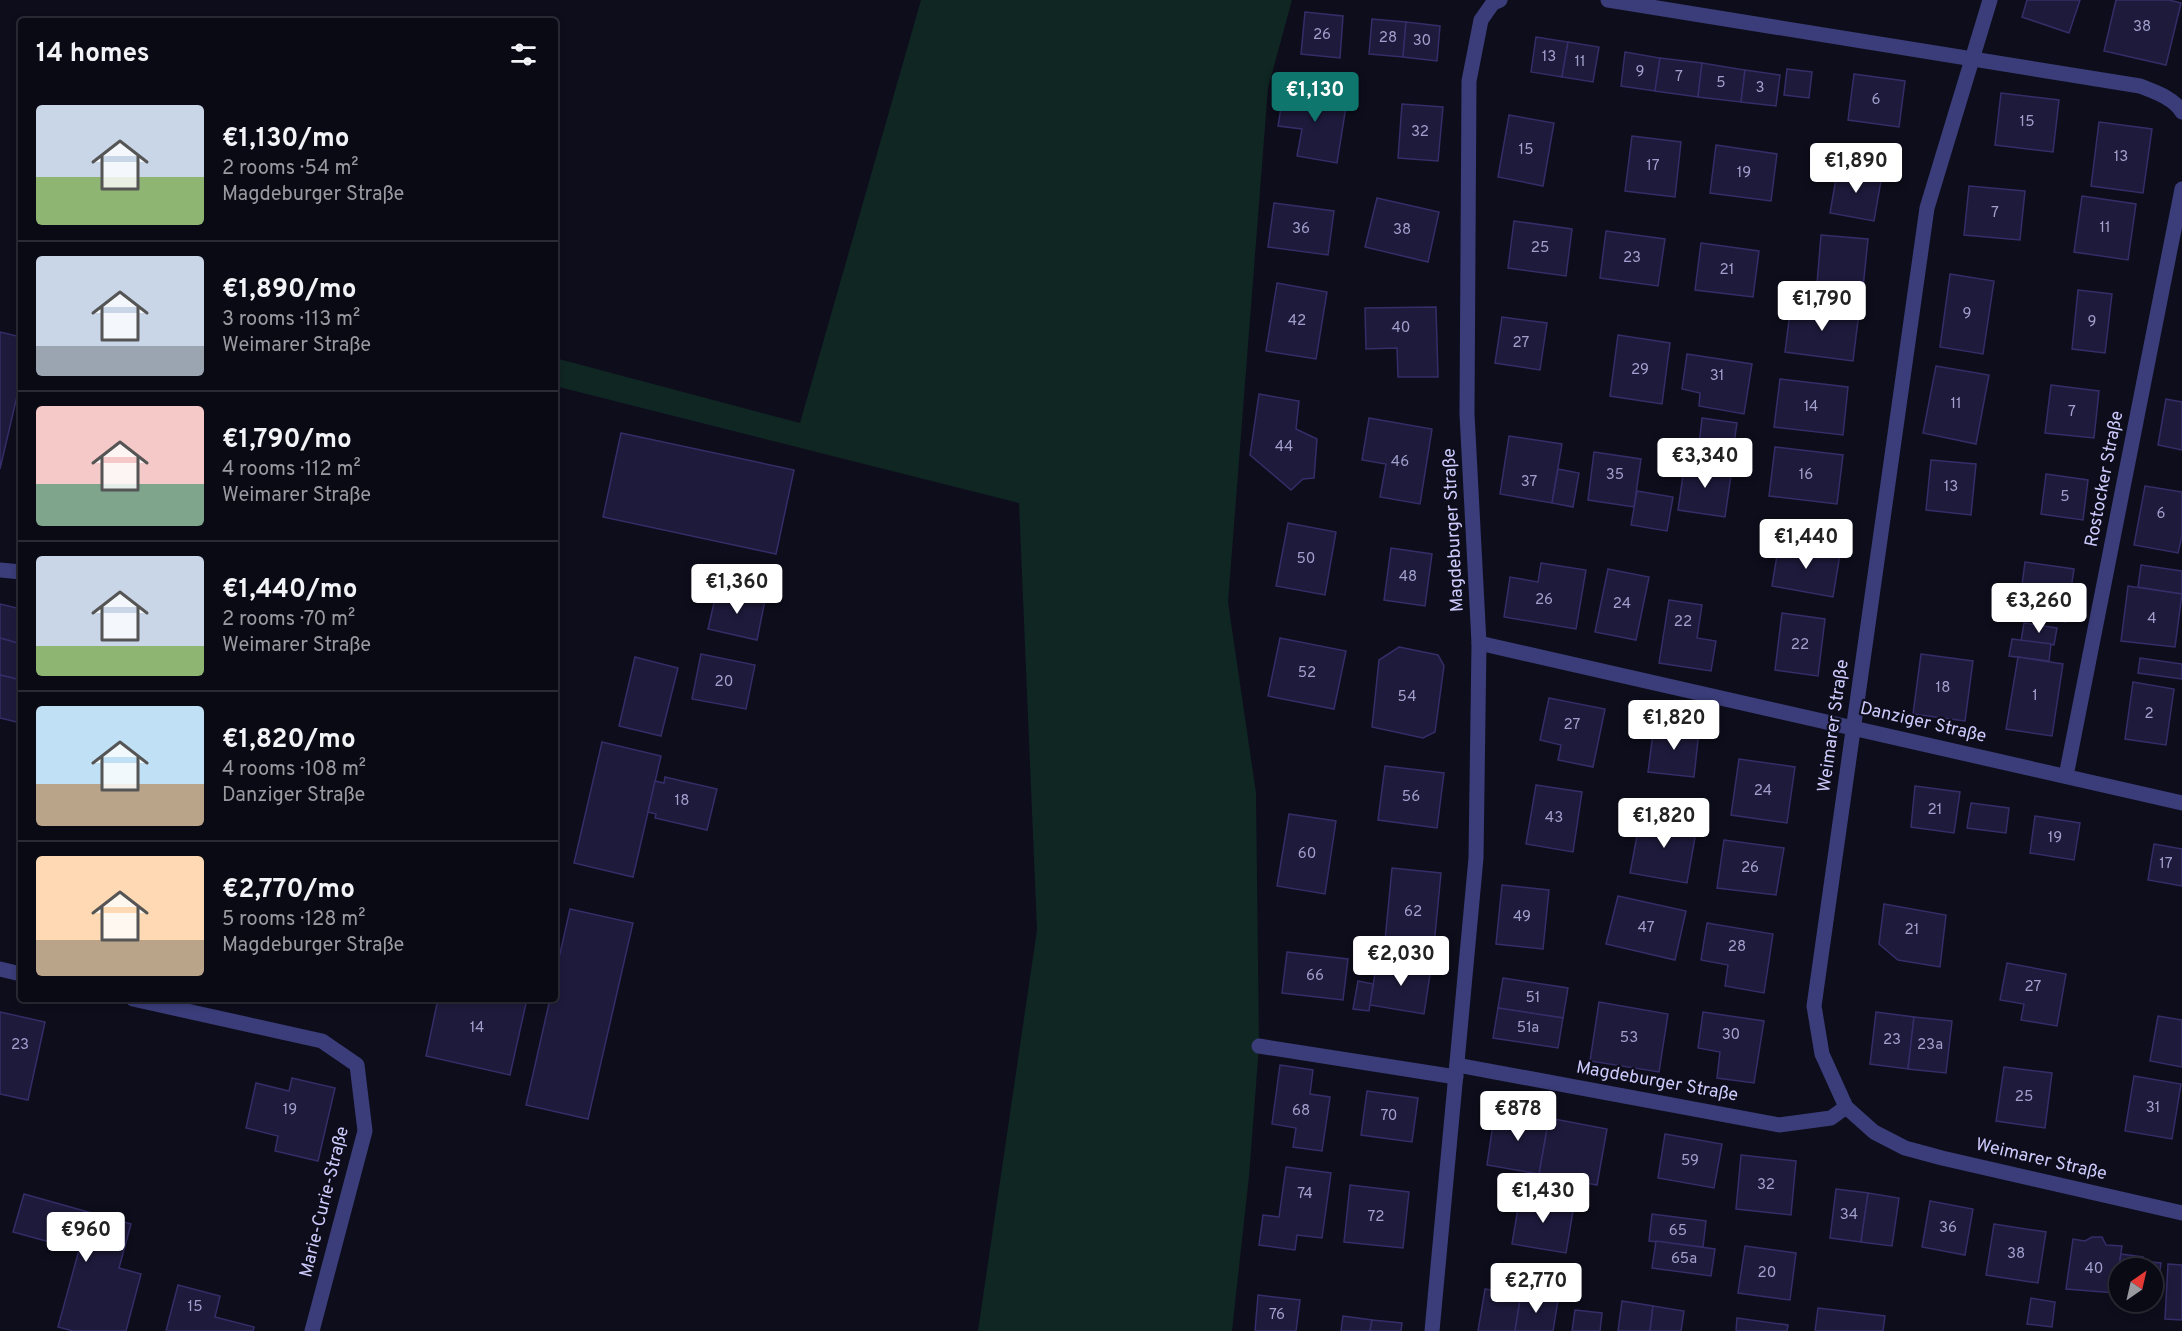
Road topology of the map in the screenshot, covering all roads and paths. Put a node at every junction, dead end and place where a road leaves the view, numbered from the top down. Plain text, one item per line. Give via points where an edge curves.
1 (1500, 0) edge
2 (1608, 0) edge
3 (1990, 0) edge
4 (1972, 59) junction
5 (2182, 112) edge
6 (2182, 189) edge
7 (0, 570) edge
8 (18, 573) edge
9 (1479, 643) junction
10 (1854, 728) junction
11 (2066, 776) junction
12 (2182, 803) edge
13 (0, 969) edge
14 (18, 973) edge
15 (146, 1002) edge
16 (1259, 1046) dead end
17 (1457, 1071) junction
18 (1846, 1107) junction
19 (2182, 1213) edge
20 (312, 1331) edge
21 (1432, 1331) edge

1 - 9 street, Magdeburger Straße via 1493,3 1481,20 1469,81 1467,414
2 - 4 street
3 - 4 street, Weimarer Straße
4 - 5 street via 2140,86 2168,98
4 - 10 street, Weimarer Straße via 1927,208
6 - 11 street, Rostocker Straße
7 - 8 street
9 - 10 street, Danziger Straße
9 - 17 street, Magdeburger Straße via 1476,858
10 - 11 street, Danziger Straße
10 - 18 street, Weimarer Straße via 1814,1006 1822,1054
11 - 12 street, Danziger Straße
13 - 14 street
15 - 20 street, Marie-Curie-Straße via 322,1041 357,1065 365,1131
16 - 17 street, Magdeburger Straße
17 - 18 street, Magdeburger Straße via 1779,1125 1831,1118
17 - 21 street, Magdeburger Straße
18 - 19 street, Weimarer Straße via 1874,1132 1905,1148

